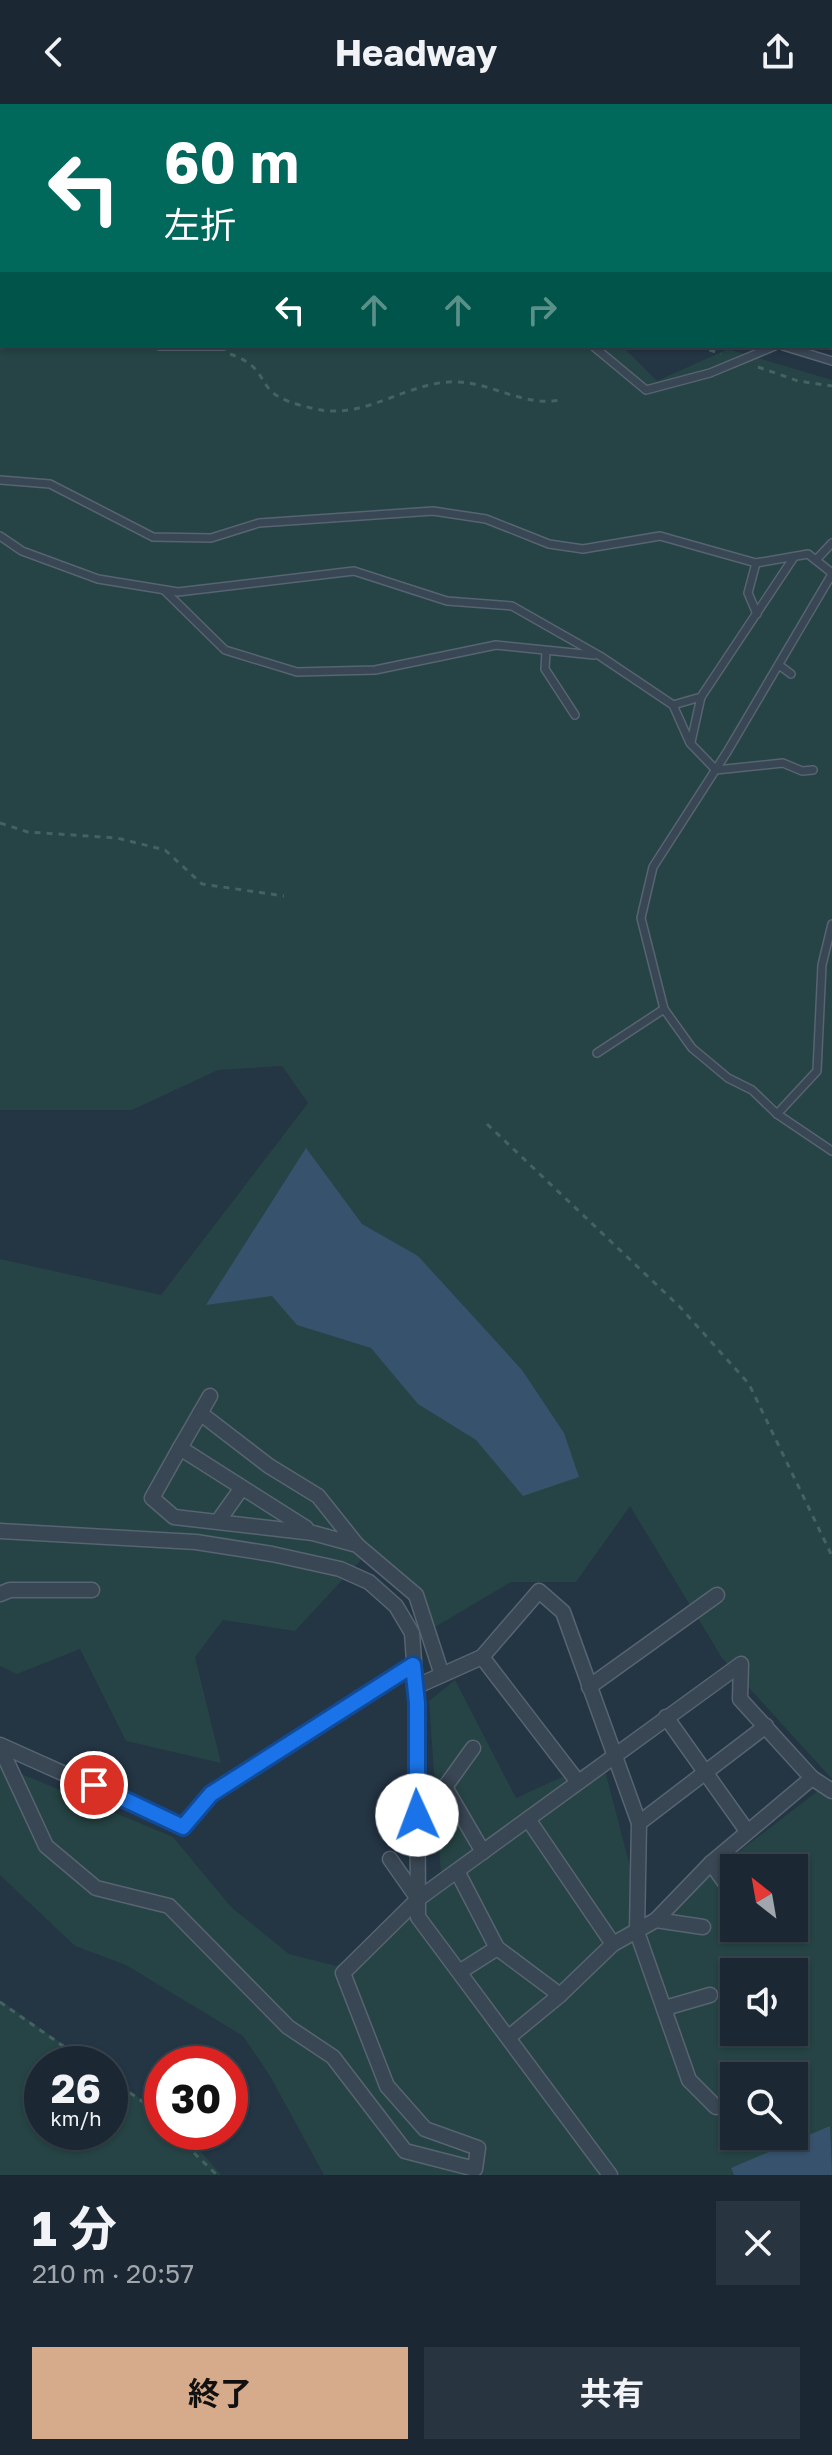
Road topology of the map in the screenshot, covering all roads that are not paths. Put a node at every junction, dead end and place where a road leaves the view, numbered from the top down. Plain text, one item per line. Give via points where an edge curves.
1 (195, 348) edge
2 (217, 348) edge
3 (595, 348) edge
4 (770, 348) edge
5 (790, 348) edge
6 (832, 361) edge
7 (0, 480) edge
8 (0, 536) edge
9 (832, 543) edge
10 (794, 557) junction
11 (816, 560) junction
12 (756, 563) junction
13 (832, 574) edge
14 (163, 590) junction
15 (757, 614) junction
16 (546, 651) junction
17 (600, 656) junction
18 (779, 665) junction
19 (791, 674) dead end
20 (701, 697) junction
21 (673, 705) junction
22 (575, 715) dead end
23 (690, 743) junction
24 (716, 770) junction
25 (813, 770) dead end
26 (832, 924) edge
27 (664, 1009) junction
28 (597, 1053) dead end
29 (777, 1114) junction
30 (832, 1151) edge
31 (210, 1396) dead end
32 (200, 1413) junction
33 (180, 1448) junction
34 (241, 1489) junction
35 (219, 1520) junction
36 (0, 1531) edge
37 (313, 1533) junction
38 (357, 1545) junction
39 (92, 1590) dead end
40 (0, 1594) edge
41 (717, 1595) dead end
42 (482, 1657) junction
43 (413, 1665) junction
44 (442, 1675) junction
45 (415, 1687) junction
46 (589, 1687) junction
47 (666, 1717) junction
48 (766, 1726) junction
49 (0, 1746) edge
50 (473, 1748) dead end
51 (612, 1757) junction
52 (705, 1773) junction
53 (812, 1778) junction
54 (578, 1782) junction
55 (832, 1791) edge
56 (528, 1819) junction
57 (639, 1823) junction
58 (747, 1831) junction
59 (483, 1852) junction
60 (390, 1859) dead end
61 (711, 1863) junction
62 (457, 1871) junction
63 (720, 1876) edge
64 (418, 1899) junction
65 (656, 1920) junction
66 (703, 1927) dead end
67 (637, 1932) junction
68 (613, 1944) junction
69 (497, 1948) junction
70 (461, 1971) junction
71 (560, 1995) junction
72 (710, 1995) dead end
73 (665, 2008) junction
74 (509, 2037) junction
75 (716, 2107) dead end
76 (610, 2175) edge

1 - 2 lane
3 - 4 lane via 646,390 710,373
5 - 6 lane
7 - 12 lane via 50,484 153,537 211,538 259,523 433,511 486,519 549,544 583,549 660,536
8 - 14 lane via 22,551 98,579
9 - 11 lane
10 - 11 lane via 808,554
10 - 12 lane
10 - 15 lane
11 - 13 lane
12 - 15 lane via 748,593
13 - 18 lane
14 - 16 lane via 225,650 297,672 375,670 496,645
14 - 17 lane via 260,585 354,571 447,601 512,606
15 - 20 lane
16 - 17 lane
16 - 22 lane via 545,669
17 - 21 lane
18 - 19 lane
18 - 24 lane
20 - 21 lane
20 - 23 lane
21 - 23 lane
23 - 24 lane
24 - 25 lane via 783,763
24 - 27 lane via 653,867 641,918
26 - 29 lane via 822,965 817,1071
27 - 28 lane
27 - 29 lane via 692,1048
29 - 30 lane
31 - 32 street
32 - 33 street
32 - 38 street via 318,1496
33 - 34 street
33 - 35 street via 152,1498 174,1517
34 - 35 street
34 - 37 street
35 - 37 street
36 - 43 street via 196,1542 340,1569 369,1582 396,1606 412,1633
37 - 38 street
38 - 44 street via 416,1595
39 - 40 street
41 - 46 street
42 - 44 street
42 - 46 street via 539,1591 563,1612
42 - 54 street
43 - 45 street
43 - 49 street via 211,1794 183,1827
44 - 45 street
45 - 64 street
46 - 51 street
47 - 48 street via 741,1664 740,1699
47 - 51 street
47 - 52 street
48 - 52 street
48 - 53 street
49 - 64 street via 46,1846 96,1888 169,1906 288,2027 333,2057 405,2151 475,2169 478,2148 425,2129 387,2086 343,1973
50 - 59 street via 445,1787
51 - 54 street
51 - 57 street
52 - 57 street
52 - 58 street
53 - 55 street
53 - 58 street
54 - 56 street
56 - 59 street
56 - 68 street
57 - 67 street
58 - 61 street
59 - 62 street
60 - 64 street
61 - 63 street
61 - 65 street
62 - 64 street
62 - 69 street
64 - 70 street via 418,1917
65 - 66 street
65 - 67 street
67 - 68 street
67 - 73 street
68 - 71 street
69 - 70 street
69 - 71 street
70 - 74 street
71 - 74 street
72 - 73 street
73 - 75 street via 689,2080
74 - 76 street

